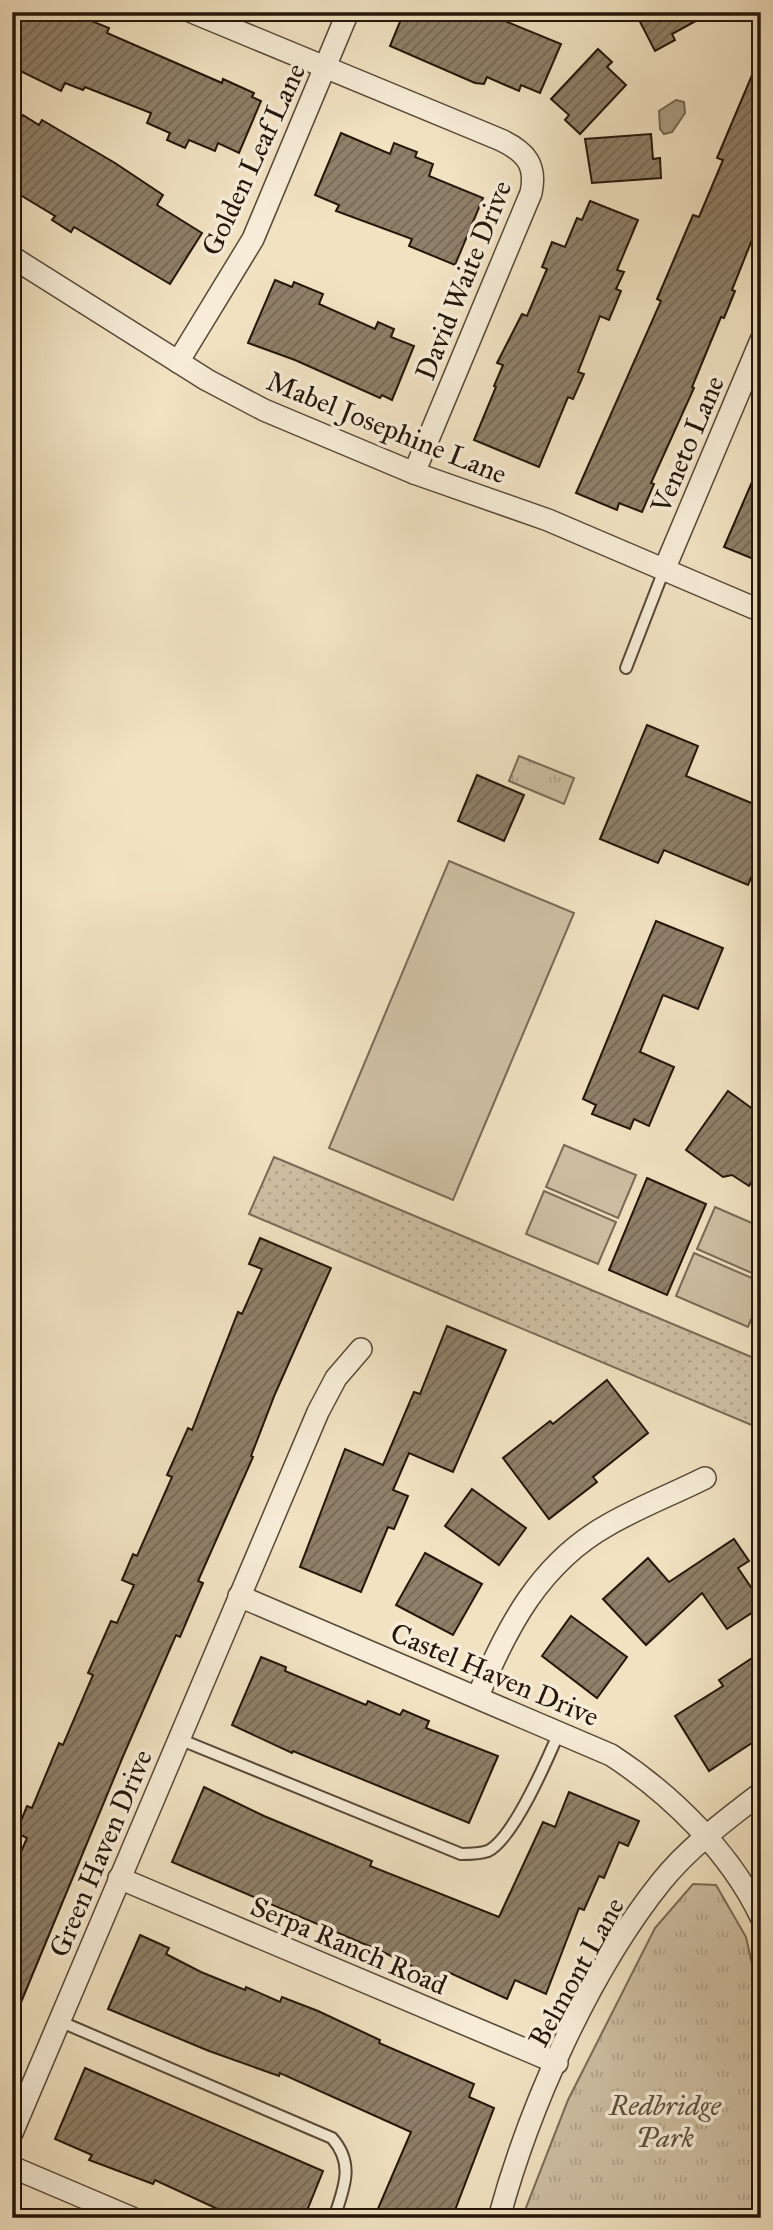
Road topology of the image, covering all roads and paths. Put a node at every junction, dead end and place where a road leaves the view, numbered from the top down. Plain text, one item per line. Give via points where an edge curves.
1 (192, 12) edge
2 (348, 12) edge
3 (326, 67) junction
4 (12, 257) edge
5 (761, 340) edge
6 (178, 362) junction
7 (414, 472) junction
8 (664, 570) junction
9 (761, 611) edge
10 (626, 667) dead end
11 (361, 1349) dead end
12 (705, 1478) dead end
13 (239, 1596) junction
14 (478, 1696) junction
15 (560, 1730) junction
16 (179, 1739) junction
17 (761, 1793) edge
18 (707, 1838) junction
19 (119, 1878) junction
20 (761, 1917) edge
21 (59, 2021) junction
22 (557, 2063) junction
23 (12, 2133) edge
24 (12, 2167) edge
25 (132, 2218) edge
26 (334, 2218) edge
27 (499, 2218) edge

1 - 3 street, David Waite Drive
2 - 3 street, Golden Leaf Lane
3 - 6 street, Golden Leaf Lane via 253,239
3 - 7 street, David Waite Drive via 519,148 533,170 531,193
4 - 6 street, Mabel Josephine Lane
5 - 8 street, Veneto Lane
6 - 7 street, Mabel Josephine Lane via 264,410
7 - 8 street, Mabel Josephine Lane via 548,520
8 - 9 street, Mabel Josephine Lane
8 - 10 lane
11 - 13 street, Green Haven Drive via 336,1378 318,1412
12 - 14 street via 607,1525 566,1555 516,1614
13 - 14 street, Castel Haven Drive
13 - 16 street, Green Haven Drive
14 - 15 street, Castel Haven Drive
15 - 16 lane via 542,1773 503,1837 487,1851 461,1854
15 - 18 street, Castel Haven Drive via 631,1768
16 - 19 street, Green Haven Drive
17 - 18 street, Belmont Lane
18 - 20 street, Castel Haven Drive
18 - 22 street, Belmont Lane via 662,1880 621,1939
19 - 21 street, Green Haven Drive
19 - 22 street, Serpa Ranch Road
21 - 23 street, Green Haven Drive
21 - 26 lane via 332,2138 347,2169
22 - 27 street, Belmont Lane via 523,2141
24 - 25 street

